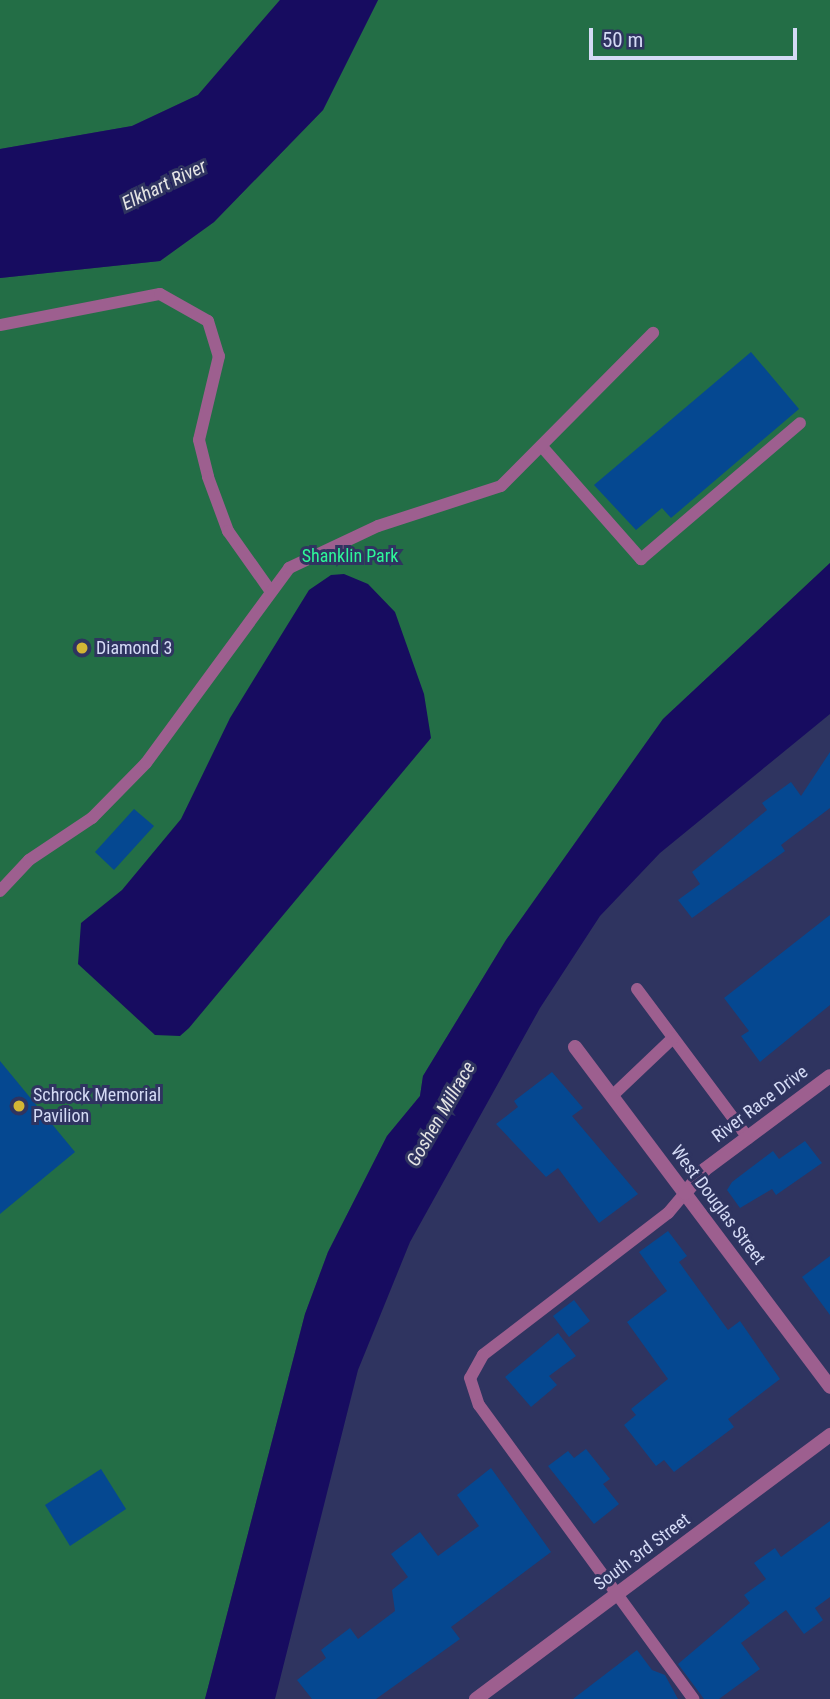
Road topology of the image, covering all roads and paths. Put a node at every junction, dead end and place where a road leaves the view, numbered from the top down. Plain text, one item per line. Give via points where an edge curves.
1 (0, 326) edge
2 (653, 333) dead end
3 (800, 423) dead end
4 (544, 449) junction
5 (269, 589) junction
6 (0, 891) edge
7 (637, 989) dead end
8 (673, 1038) junction
9 (575, 1047) dead end
10 (830, 1076) edge
11 (612, 1096) junction
12 (748, 1138) junction
13 (685, 1193) junction
14 (830, 1387) edge
15 (830, 1435) edge
16 (617, 1595) junction
17 (476, 1699) edge
18 (693, 1699) edge

1 - 5 lane via 160,294 208,321 219,356 201,428 208,477 228,531
2 - 4 lane via 550,430
3 - 4 lane via 641,559
4 - 5 lane via 501,486 319,551
5 - 6 lane via 146,763 92,818 29,860
7 - 8 lane
8 - 11 lane
8 - 12 lane
9 - 11 street, West Douglas Street
10 - 12 street, River Race Drive
11 - 13 street, West Douglas Street
12 - 13 street, River Race Drive
13 - 14 street, West Douglas Street
13 - 16 lane via 668,1213 484,1355 470,1378 479,1405
15 - 16 street, South 3rd Street
16 - 17 street, South 3rd Street
16 - 18 lane

